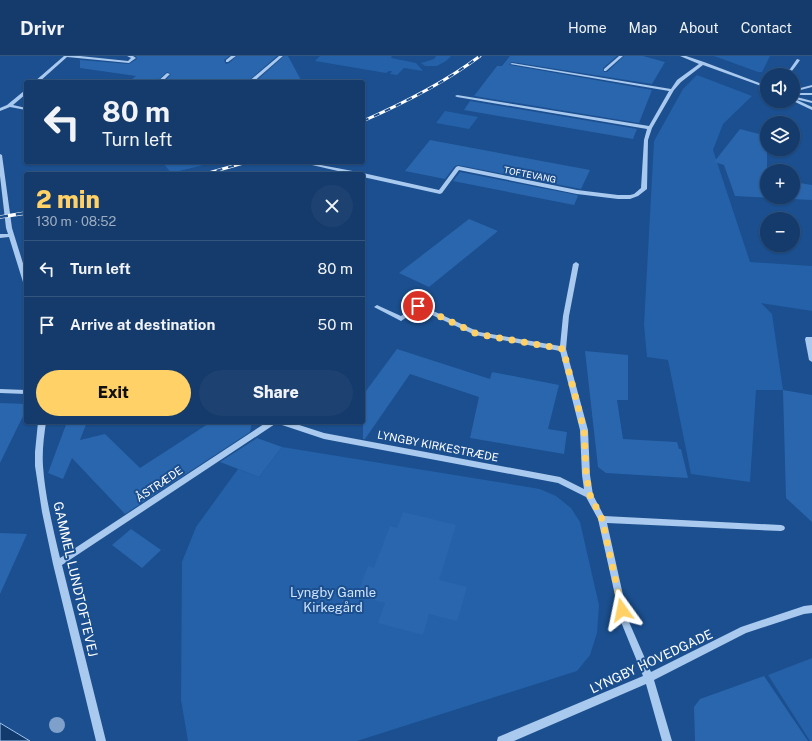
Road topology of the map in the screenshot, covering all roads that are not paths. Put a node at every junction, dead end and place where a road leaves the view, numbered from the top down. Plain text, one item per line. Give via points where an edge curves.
1 (67, 56) edge
2 (109, 56) edge
3 (129, 56) edge
4 (234, 56) edge
5 (281, 56) edge
6 (621, 56) edge
7 (682, 56) edge
8 (103, 60) junction
9 (798, 60) dead end
10 (227, 61) dead end
11 (703, 63) junction
12 (512, 64) dead end
13 (792, 68) edge
14 (604, 70) dead end
15 (168, 74) dead end
16 (38, 80) edge
17 (160, 80) edge
18 (252, 80) edge
19 (760, 83) edge
20 (812, 86) edge
21 (672, 90) junction
22 (800, 92) edge
23 (24, 94) edge
24 (812, 94) edge
25 (800, 95) edge
26 (457, 96) dead end
27 (800, 98) edge
28 (18, 99) junction
29 (24, 100) edge
30 (800, 101) edge
31 (812, 102) edge
32 (9, 106) junction
33 (24, 109) edge
34 (0, 110) edge
35 (812, 110) edge
36 (650, 128) junction
37 (0, 155) edge
38 (312, 164) dead end
39 (349, 172) edge
40 (365, 175) edge
41 (11, 235) junction
42 (0, 236) edge
43 (576, 264) dead end
44 (24, 276) edge
45 (377, 307) dead end
46 (812, 339) edge
47 (563, 349) junction
48 (812, 360) edge
49 (0, 391) edge
50 (24, 392) edge
51 (42, 424) edge
52 (269, 424) edge
53 (288, 424) edge
54 (590, 495) junction
55 (602, 519) junction
56 (781, 528) dead end
57 (57, 564) junction
58 (812, 609) edge
59 (649, 678) junction
60 (101, 741) edge
61 (502, 741) edge
62 (667, 741) edge

1 - 8 street
1 - 16 street
2 - 8 street
3 - 8 street via 134,58 129,62
4 - 10 street
5 - 18 street
6 - 14 street
7 - 11 street
9 - 13 street
11 - 19 street
11 - 21 street, TOFTEVANG
12 - 21 street
15 - 17 street
20 - 22 street
21 - 36 street, TOFTEVANG
23 - 28 street
24 - 25 street
26 - 36 street
27 - 31 street
28 - 29 street
28 - 32 street
30 - 35 street
32 - 33 street
32 - 34 street
36 - 40 street, TOFTEVANG via 646,140 644,189 630,197 577,192 458,168 440,192
37 - 41 street
38 - 39 street
41 - 42 street
41 - 44 street
43 - 47 street via 566,316
45 - 47 street via 401,319 418,306 477,334
46 - 48 street via 808,339
47 - 54 street via 584,430 586,475
49 - 50 street
51 - 57 street, GAMMEL LUNDTOFTEVEJ via 39,466
52 - 57 street, ÅSTRÆDE
53 - 54 street, LYNGBY KIRKESTRÆDE via 324,436 560,480
54 - 55 street
55 - 56 street
55 - 59 street via 625,622
57 - 60 street, GAMMEL LUNDTOFTEVEJ
58 - 59 street, LYNGBY HOVEDGADE via 744,630
59 - 61 street, LYNGBY HOVEDGADE
59 - 62 street

